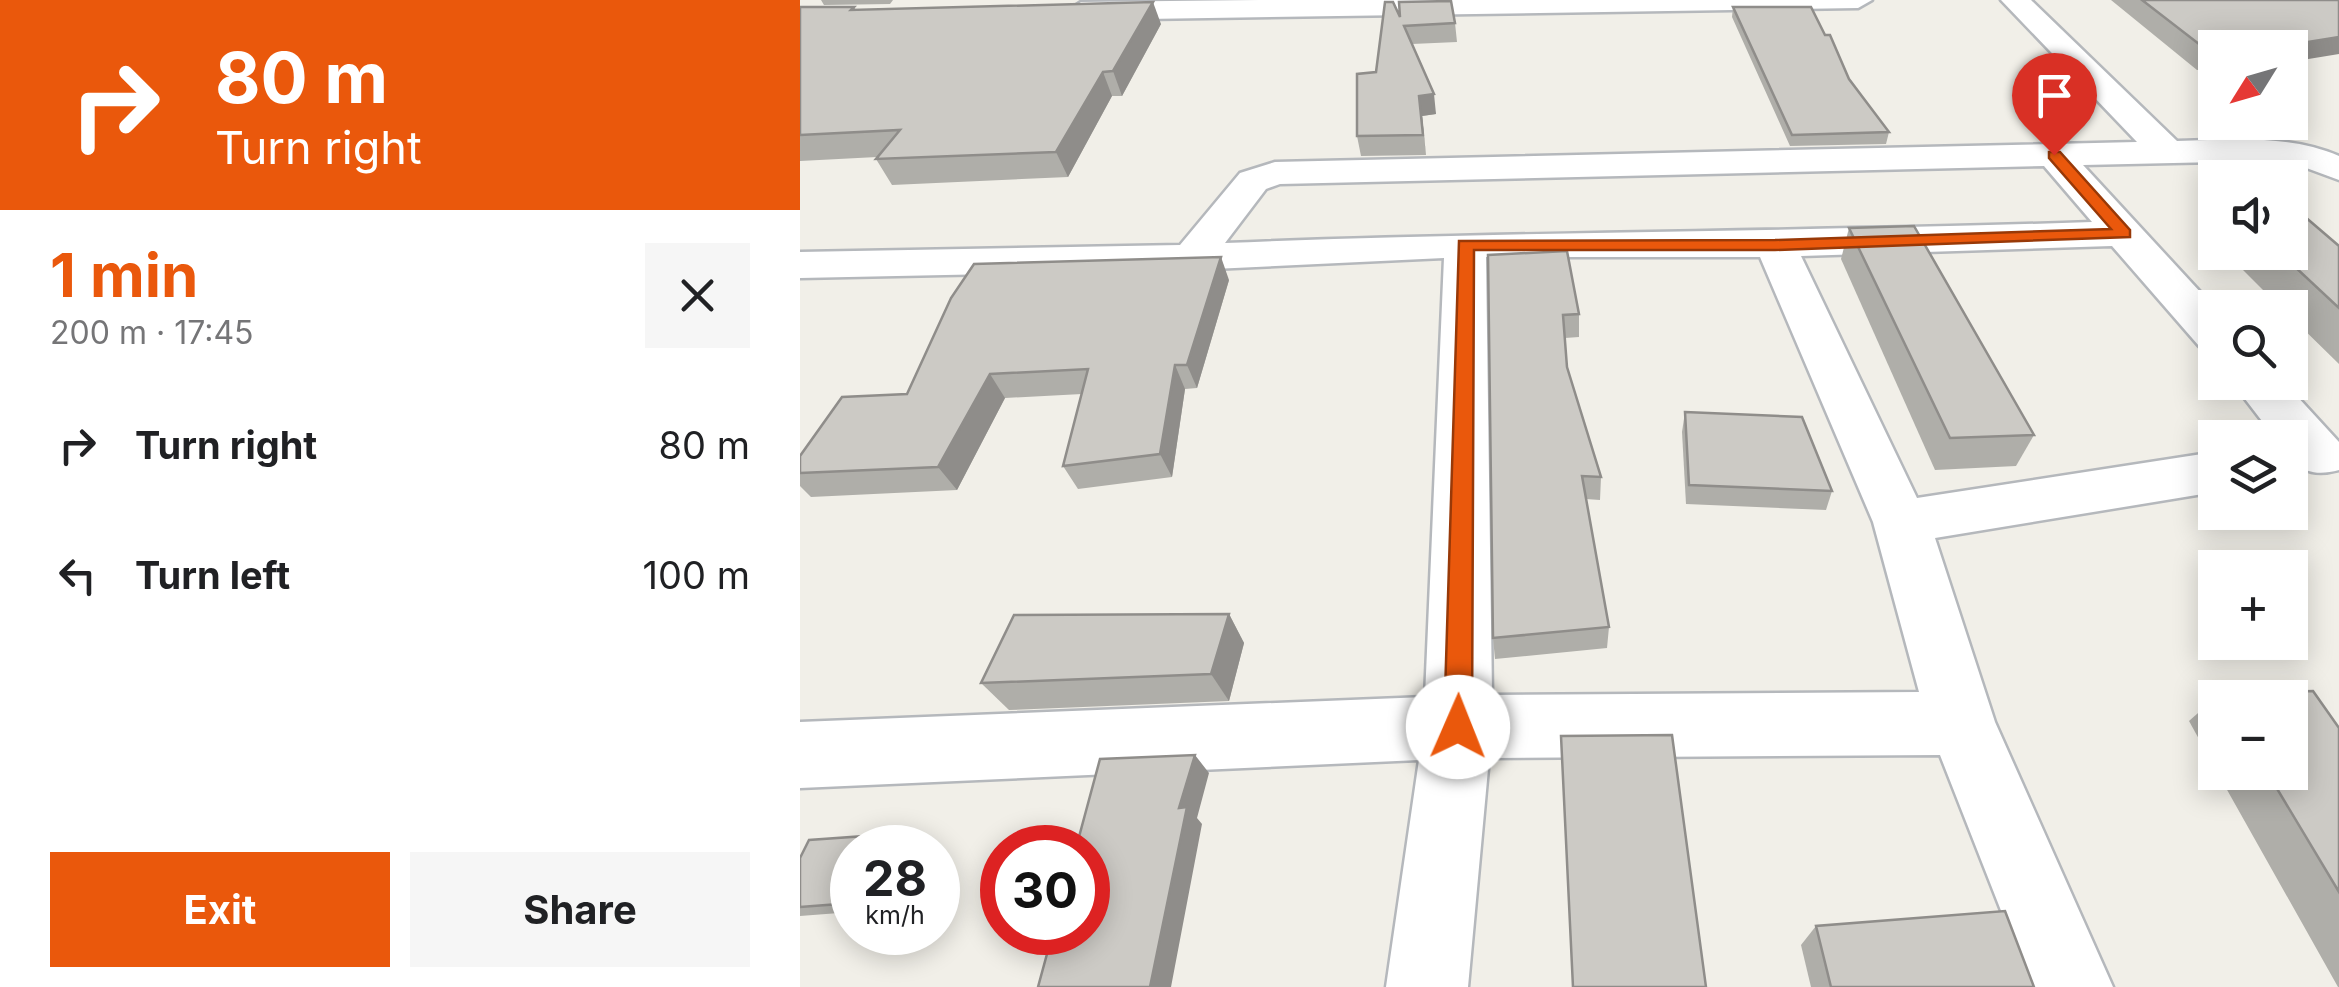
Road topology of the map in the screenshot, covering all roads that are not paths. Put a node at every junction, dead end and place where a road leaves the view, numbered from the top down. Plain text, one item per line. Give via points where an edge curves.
1 (1858, 0) edge
2 (2015, 0) edge
3 (1348, 4) edge
4 (1143, 5) edge
5 (1047, 12) edge
6 (2166, 152) junction
7 (2054, 155) junction
8 (2339, 169) edge
9 (2124, 233) junction
10 (1465, 245) junction
11 (1775, 245) junction
12 (1192, 257) junction
13 (800, 265) edge
14 (2198, 317) edge
15 (2270, 400) edge
16 (2316, 457) edge
17 (2198, 475) edge
18 (1901, 522) junction
19 (1960, 723) junction
20 (1458, 727) junction
21 (800, 755) edge
22 (1427, 987) edge
23 (2072, 987) edge

1 - 3 street
2 - 6 street
3 - 4 street
4 - 5 street
6 - 7 street
6 - 8 street via 2286,151
7 - 9 street
7 - 12 street via 1274,173 1253,180
9 - 11 street
9 - 14 street
10 - 11 street
10 - 12 street
10 - 20 street
11 - 18 street
12 - 13 street
15 - 16 street
17 - 18 street
18 - 19 street
19 - 20 street
19 - 23 street
20 - 21 street
20 - 22 street

